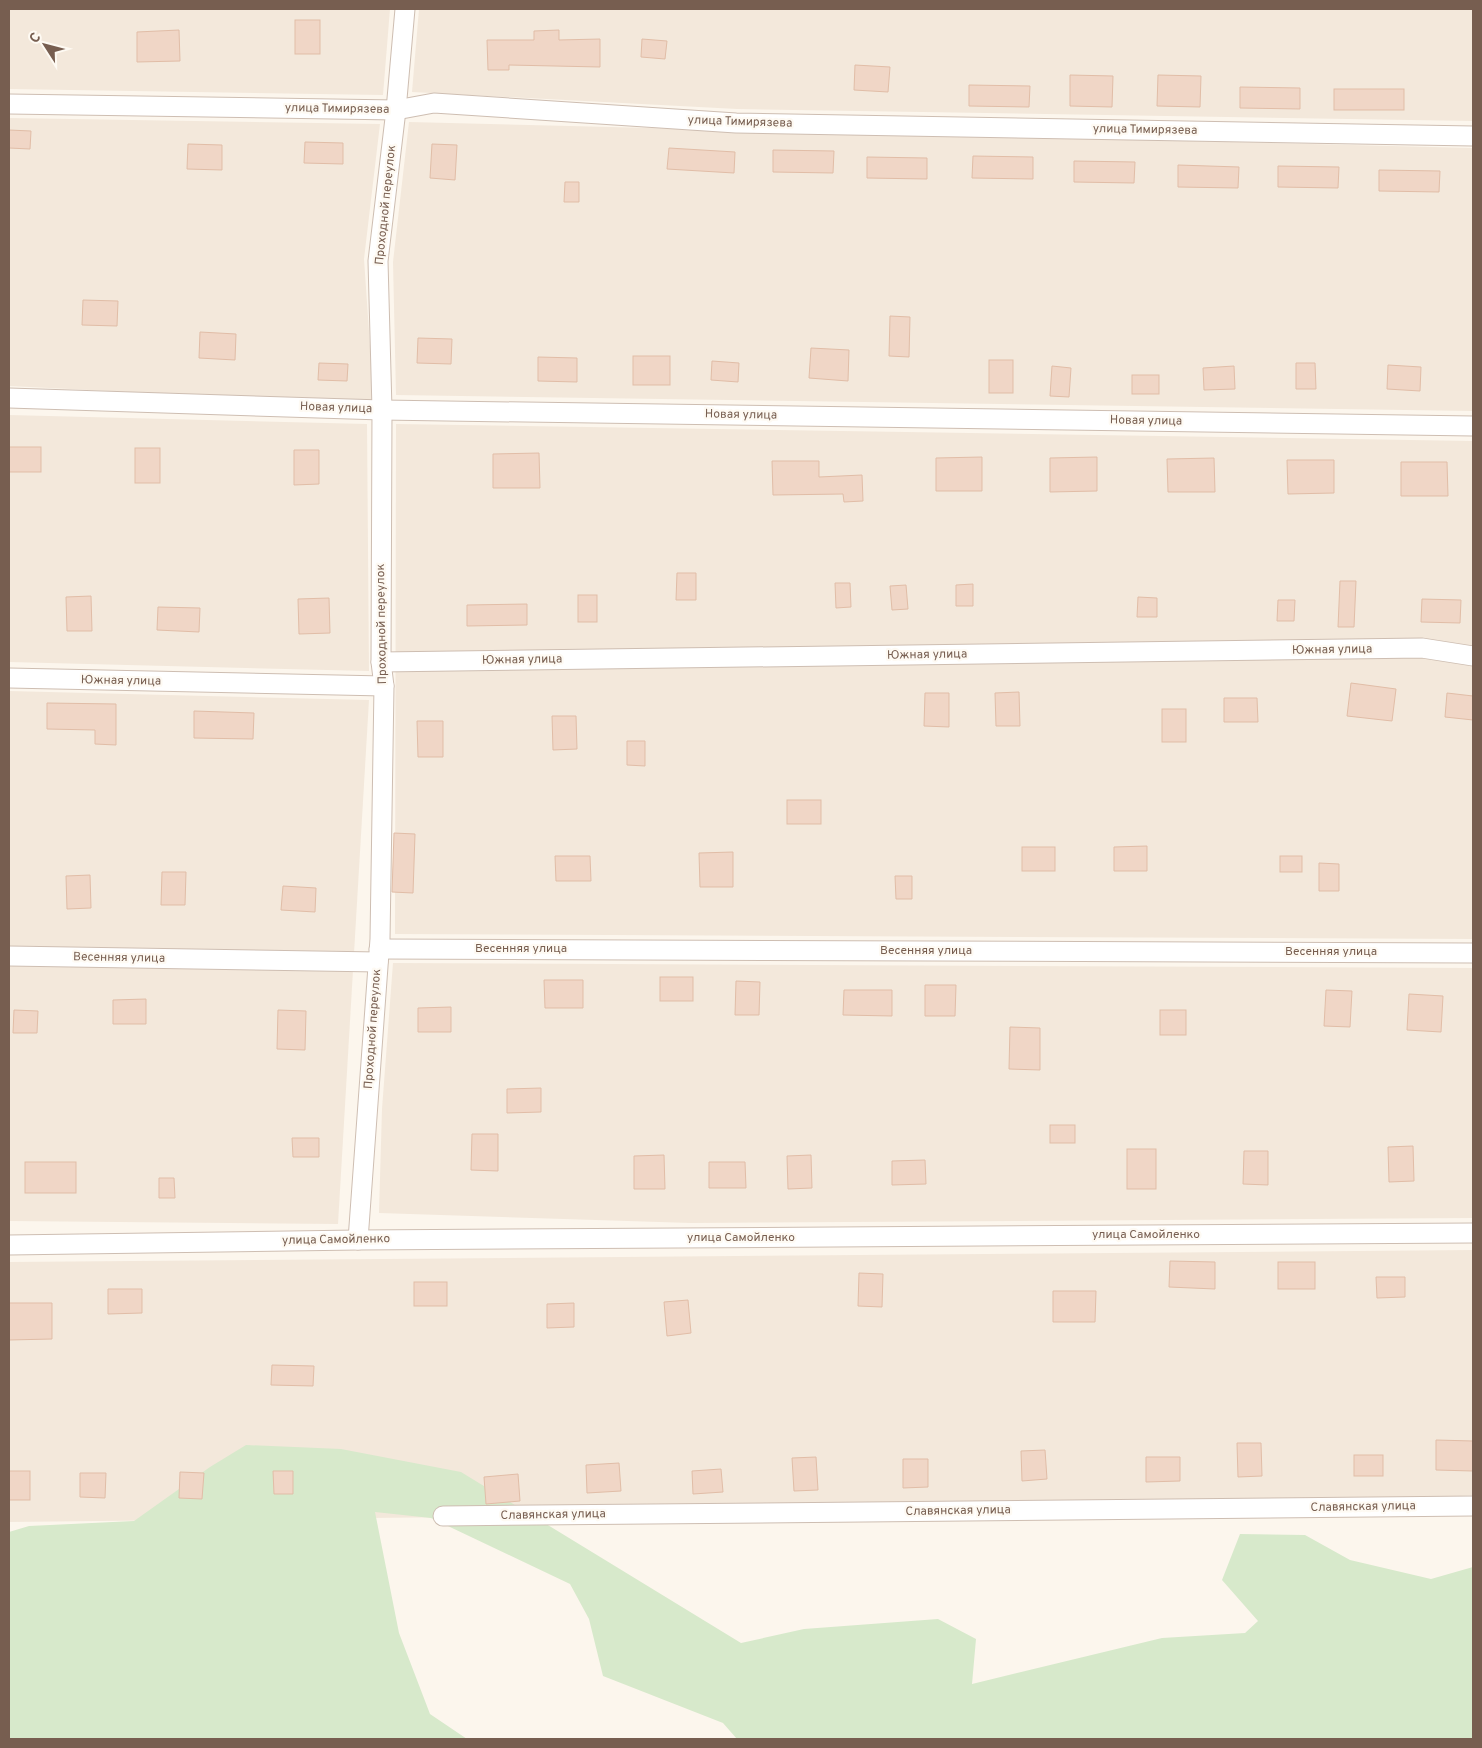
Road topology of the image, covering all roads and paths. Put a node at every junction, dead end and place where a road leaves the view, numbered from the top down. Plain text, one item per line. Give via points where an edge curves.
1 (405, 9) edge
2 (9, 104) edge
3 (396, 110) junction
4 (1473, 136) edge
5 (9, 398) edge
6 (382, 410) junction
7 (1473, 426) edge
8 (1473, 656) edge
9 (380, 662) junction
10 (9, 678) edge
11 (384, 686) junction
12 (1473, 953) edge
13 (379, 955) junction
14 (9, 956) edge
15 (1473, 1233) edge
16 (358, 1240) junction
17 (9, 1245) edge
18 (1473, 1506) edge
19 (443, 1516) dead end

1 - 3 street, Проходной переулок
2 - 3 street, улица Тимирязева
3 - 4 street, улица Тимирязева via 434,103 736,123
3 - 6 street, Проходной переулок via 378,261
5 - 6 street, Новая улица
6 - 7 street, Новая улица
6 - 9 street, Проходной переулок
8 - 9 street, Южная улица via 1422,648
9 - 11 street, Проходной переулок
10 - 11 street, Южная улица
11 - 13 street, Проходной переулок
12 - 13 street, Весенняя улица
13 - 14 street, Весенняя улица
13 - 16 street, Проходной переулок
15 - 16 street, улица Самойленко
16 - 17 street, улица Самойленко
18 - 19 street, Славянская улица

